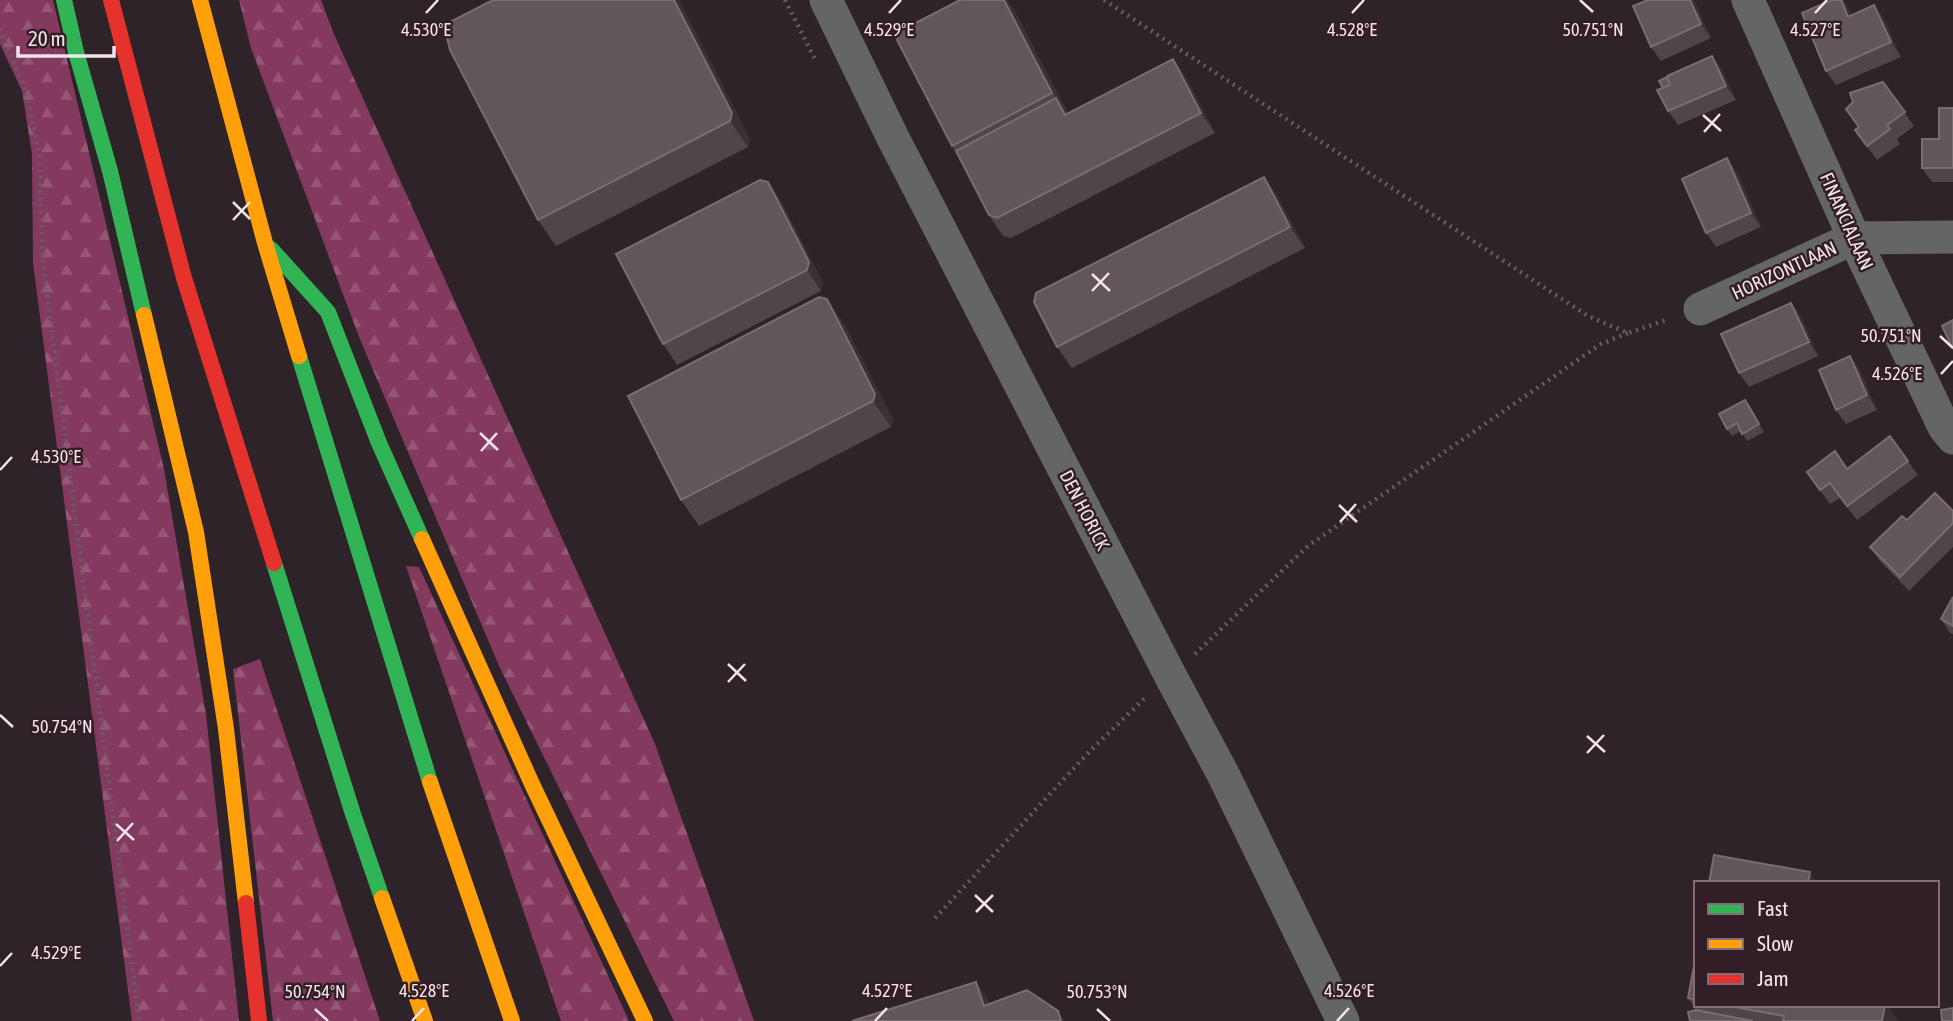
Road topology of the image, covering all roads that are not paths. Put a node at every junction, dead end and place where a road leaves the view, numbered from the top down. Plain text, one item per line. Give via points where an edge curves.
1 (64, 0) edge
2 (111, 0) edge
3 (200, 0) edge
4 (826, 0) edge
5 (1748, 0) edge
6 (110, 171) junction
7 (132, 203) dead end
8 (1953, 237) edge
9 (1854, 238) junction
10 (265, 243) junction
11 (162, 246) dead end
12 (184, 278) junction
13 (1700, 309) road end
14 (1953, 438) edge
15 (259, 1021) edge
16 (425, 1021) edge
17 (512, 1021) edge
18 (645, 1021) edge
19 (1343, 1021) edge

1 - 6 highway
2 - 12 highway
3 - 10 highway
4 - 19 street, DEN HORICK via 1223,774
5 - 9 street, FINANCIALAAN
6 - 7 highway
6 - 15 highway via 195,532 226,729
8 - 9 street, HORIZONTLAAN
9 - 13 street, HORIZONTLAAN
9 - 14 street, FINANCIALAAN
10 - 17 highway via 432,786
10 - 18 highway via 328,312 385,456 532,785
11 - 12 highway
12 - 16 highway via 353,814

